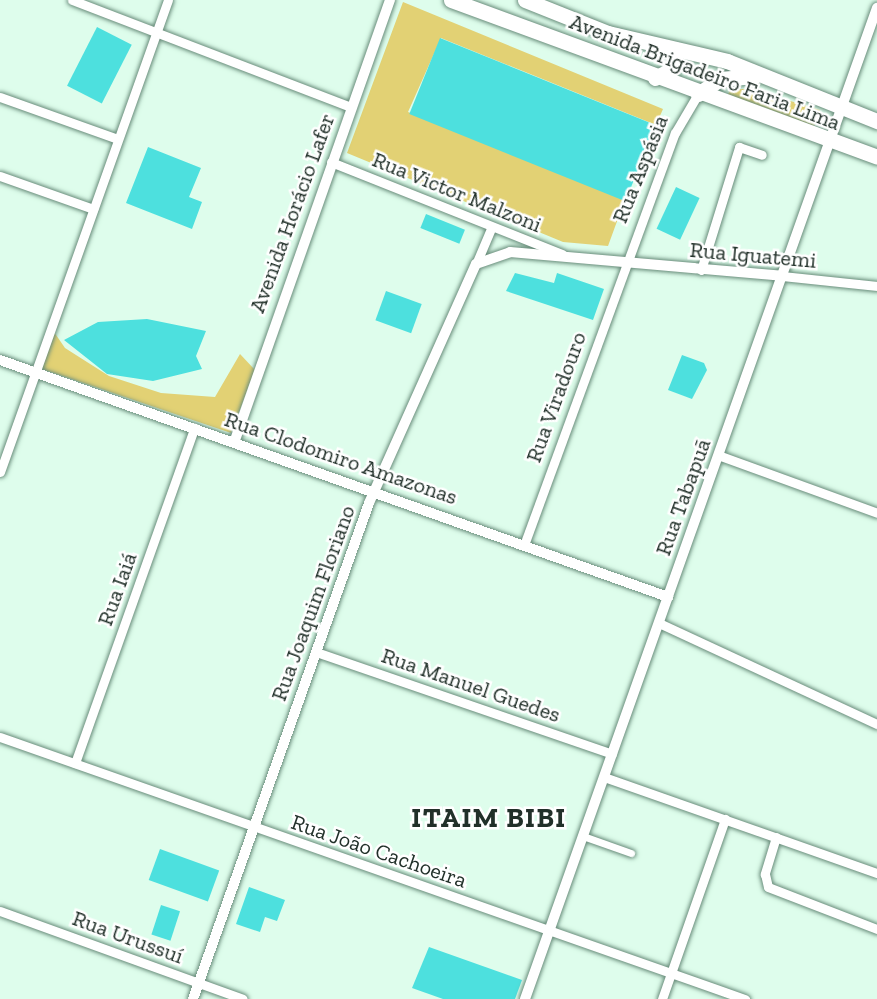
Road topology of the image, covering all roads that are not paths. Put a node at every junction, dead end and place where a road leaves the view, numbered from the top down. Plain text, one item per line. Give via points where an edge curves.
1 (72, 0) edge
2 (168, 0) edge
3 (390, 0) edge
4 (451, 0) edge
5 (525, 0) edge
6 (877, 8) edge
7 (156, 32) junction
8 (677, 50) junction
9 (764, 77) junction
10 (655, 78) junction
11 (698, 94) junction
12 (0, 97) edge
13 (351, 107) junction
14 (841, 109) junction
15 (877, 121) edge
16 (118, 139) junction
17 (829, 144) junction
18 (762, 154) dead end
19 (877, 157) edge
20 (331, 162) junction
21 (0, 176) edge
22 (93, 209) junction
23 (491, 228) junction
24 (570, 257) junction
25 (625, 262) junction
26 (476, 264) junction
27 (701, 270) junction
28 (782, 276) junction
29 (877, 286) edge
30 (0, 360) edge
31 (36, 372) junction
32 (194, 428) junction
33 (235, 440) junction
34 (718, 455) junction
35 (0, 472) edge
36 (375, 490) junction
37 (877, 513) edge
38 (524, 545) junction
39 (668, 597) junction
40 (658, 623) junction
41 (316, 652) junction
42 (877, 724) edge
43 (0, 737) edge
44 (612, 754) junction
45 (75, 763) junction
46 (604, 777) junction
47 (725, 819) junction
48 (253, 827) junction
49 (583, 836) junction
50 (776, 837) junction
51 (631, 853) dead end
52 (877, 873) edge
53 (0, 910) edge
54 (877, 929) edge
55 (549, 931) junction
56 (671, 973) junction
57 (198, 983) junction
58 (193, 999) edge
59 (243, 999) edge
60 (525, 999) edge
61 (662, 999) edge
62 (745, 999) edge

1 - 7 street
2 - 7 street
3 - 13 street, Avenida Horácio Lafer
4 - 10 highway, Avenida Brigadeiro Faria Lima
5 - 8 highway, Avenida Brigadeiro Faria Lima via 608,33
6 - 14 street, Rua Tabapuã
7 - 13 street
7 - 16 street
8 - 9 highway, Avenida Brigadeiro Faria Lima
8 - 10 highway via 672,69
9 - 11 highway via 728,76
9 - 14 highway, Avenida Brigadeiro Faria Lima
10 - 11 highway, Avenida Brigadeiro Faria Lima
11 - 17 highway, Avenida Brigadeiro Faria Lima
11 - 25 street, Rua Aspásia via 675,133
12 - 16 street
13 - 20 street, Avenida Horácio Lafer
14 - 15 highway, Avenida Brigadeiro Faria Lima
14 - 17 street, Rua Tabapuã
16 - 22 street
17 - 19 highway, Avenida Brigadeiro Faria Lima
17 - 28 street, Rua Tabapuã
18 - 27 street via 739,147
20 - 23 street, Rua Victor Malzoni
20 - 33 street, Avenida Horácio Lafer
21 - 22 street
22 - 31 street
23 - 24 street, Rua Victor Malzoni
23 - 26 street, Rua Joaquim Floriano
24 - 25 street, Rua Victor Malzoni
24 - 26 street, Rua Victor Malzoni via 497,252
25 - 27 street, Rua Iguatemi
25 - 38 street, Rua Viradouro
26 - 36 street, Rua Joaquim Floriano
27 - 28 street, Rua Iguatemi
28 - 29 street, Rua Iguatemi
28 - 34 street, Rua Tabapuã
30 - 31 street, Rua Clodomiro Amazonas
31 - 32 street, Rua Clodomiro Amazonas
31 - 35 street
32 - 33 street, Rua Clodomiro Amazonas
32 - 45 street, Rua Iaiá
33 - 36 street, Rua Clodomiro Amazonas
34 - 37 street
34 - 39 street, Rua Tabapuã
36 - 38 street, Rua Clodomiro Amazonas
36 - 41 street, Rua Joaquim Floriano
38 - 39 street, Rua Clodomiro Amazonas
39 - 40 street, Rua Tabapuã
40 - 42 street
40 - 44 street, Rua Tabapuã
41 - 44 street, Rua Manuel Guedes
41 - 48 street, Rua Joaquim Floriano
43 - 45 street, Rua João Cachoeira
44 - 46 street, Rua Tabapuã
45 - 48 street, Rua João Cachoeira
46 - 47 street
46 - 49 street, Rua Tabapuã
47 - 50 street
47 - 56 street
48 - 55 street, Rua João Cachoeira
48 - 57 street, Rua Joaquim Floriano
49 - 51 street
49 - 55 street, Rua Tabapuã
50 - 52 street
50 - 54 street via 765,874 768,887
53 - 57 street, Rua Urussuí
55 - 56 street, Rua João Cachoeira
55 - 60 street, Rua Tabapuã
56 - 61 street
56 - 62 street, Rua João Cachoeira
57 - 58 street, Rua Joaquim Floriano
57 - 59 street, Rua Urussuí

